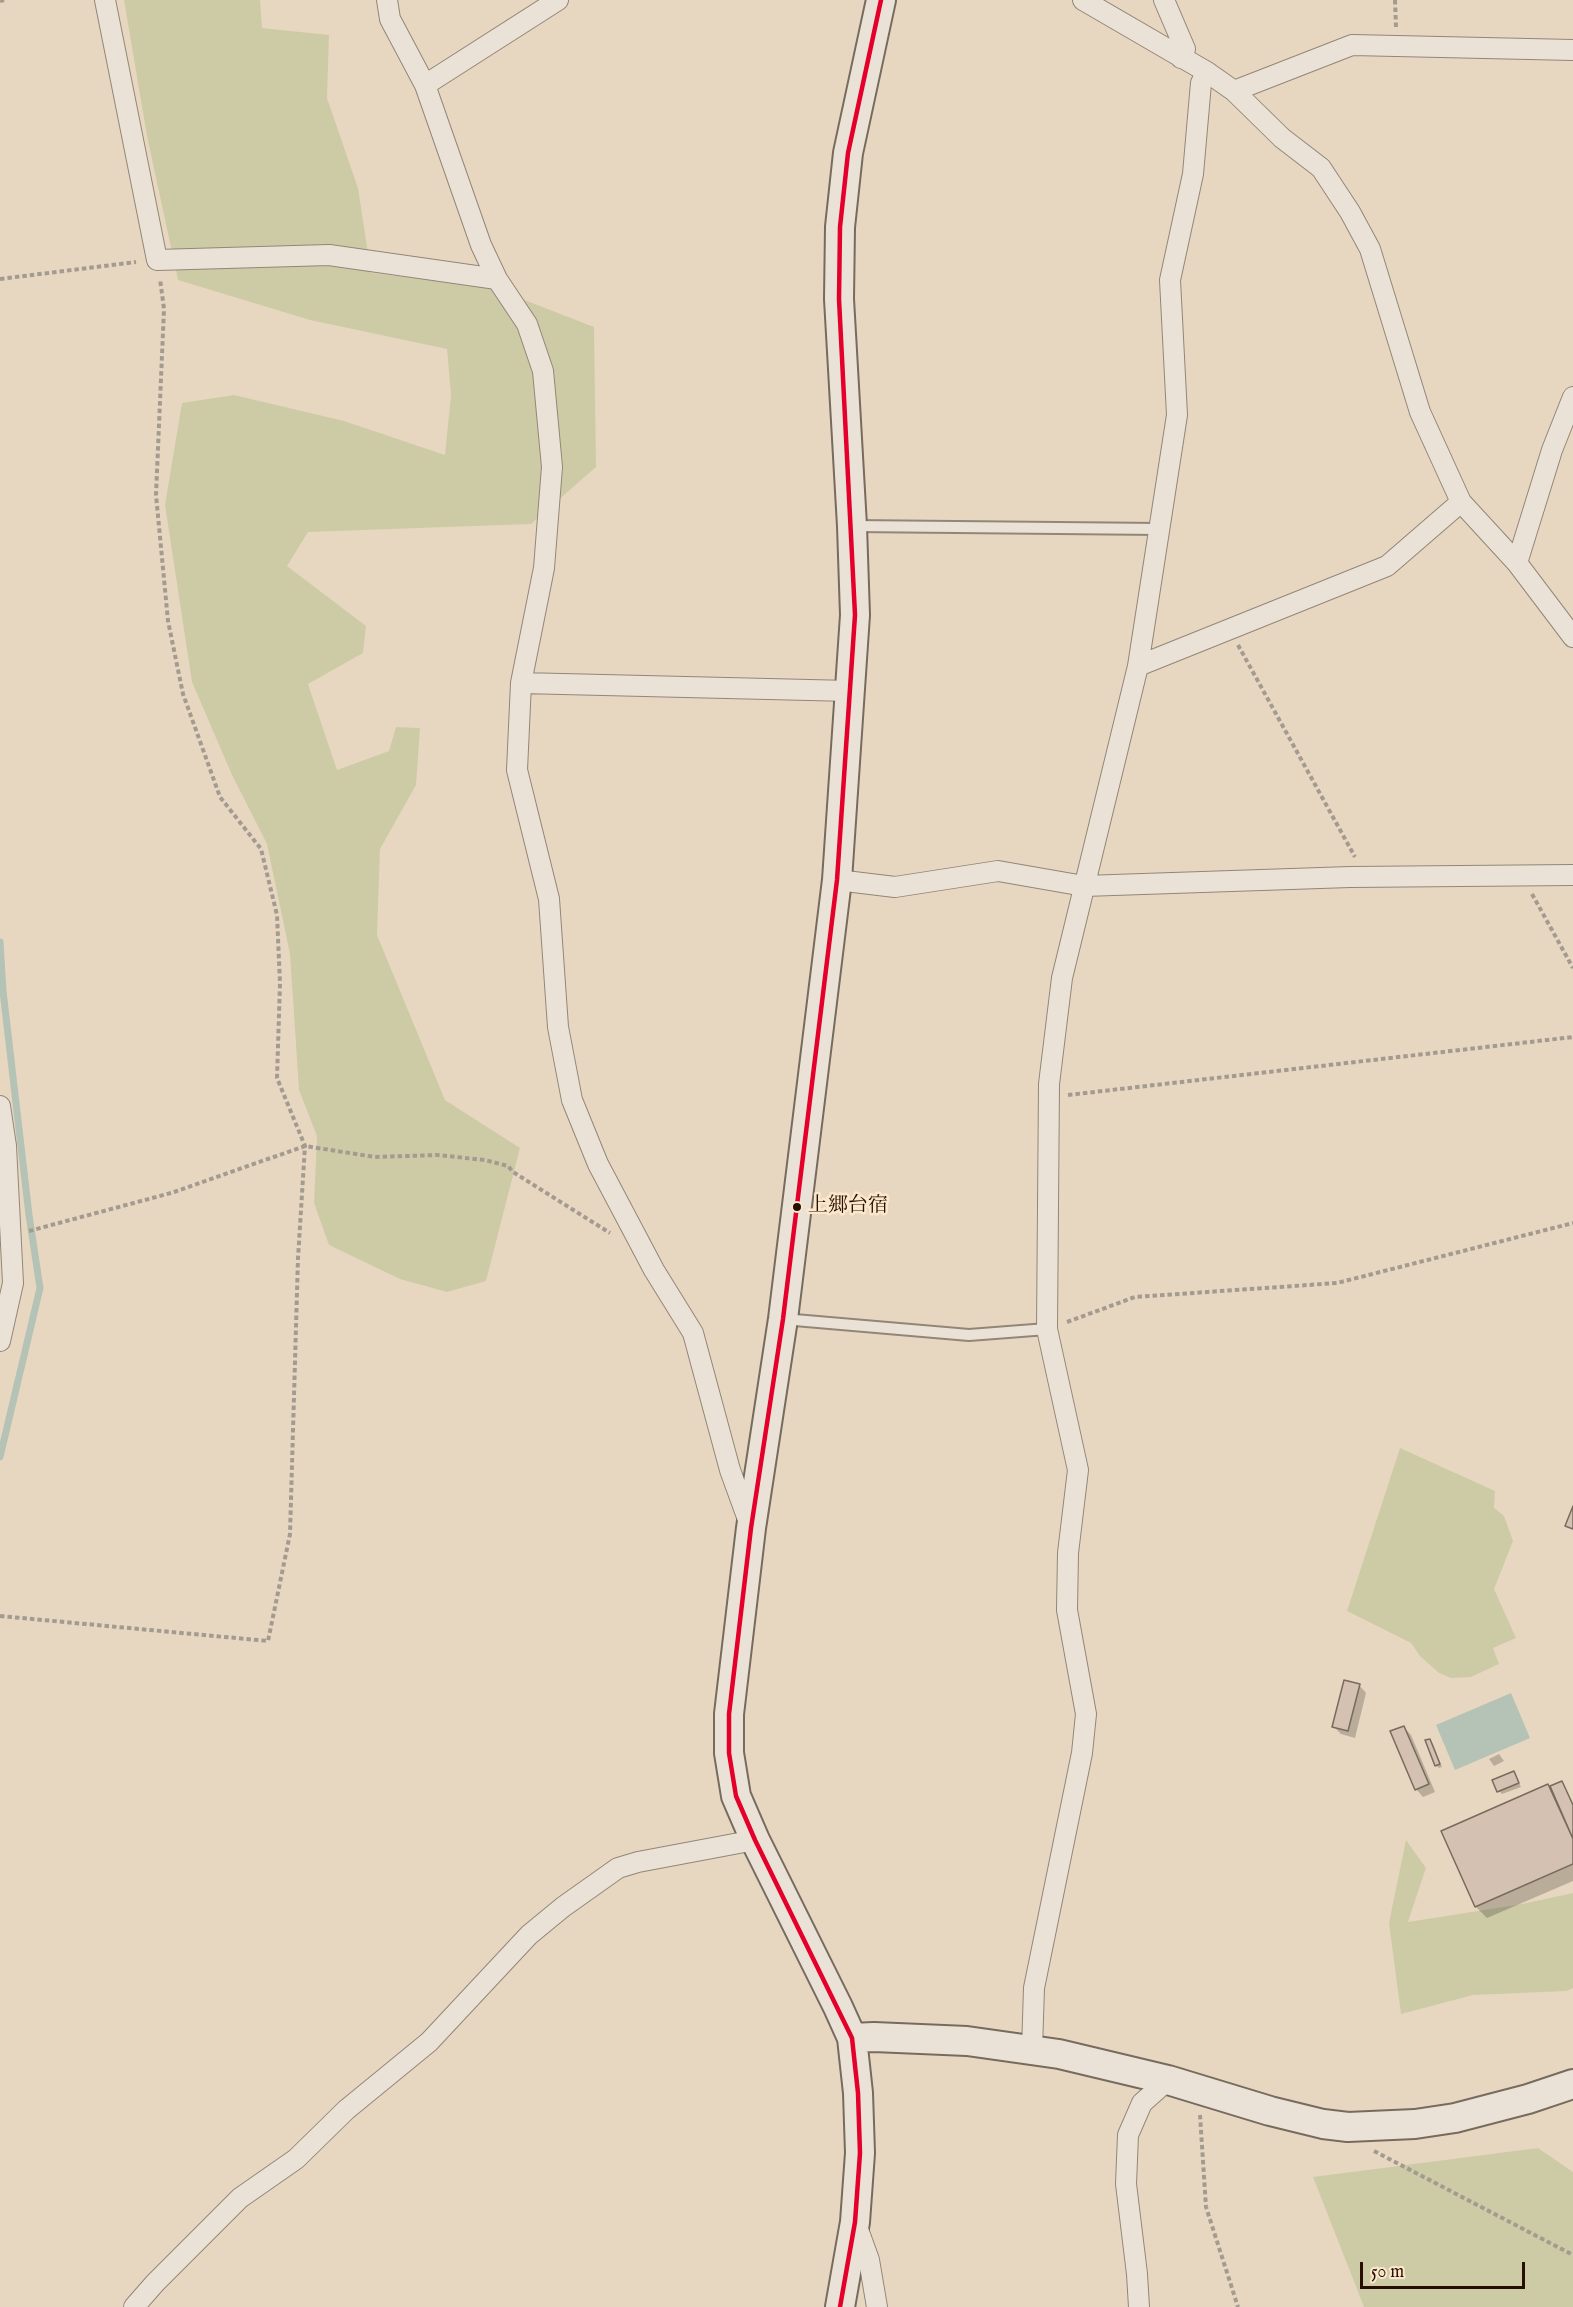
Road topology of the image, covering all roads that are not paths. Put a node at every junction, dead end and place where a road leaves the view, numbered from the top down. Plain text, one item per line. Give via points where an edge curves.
1 (105, 0) edge
2 (387, 0) edge
3 (558, 0) edge
4 (881, 0) edge
5 (1083, 0) edge
6 (1164, 0) edge
7 (1573, 50) edge
8 (1181, 58) junction
9 (1207, 72) junction
10 (425, 85) junction
11 (1234, 91) junction
12 (497, 279) junction
13 (1573, 398) edge
14 (1461, 502) junction
15 (852, 526) junction
16 (1160, 530) junction
17 (1517, 563) junction
18 (1573, 637) edge
19 (1138, 666) junction
20 (521, 683) junction
21 (850, 691) junction
22 (1573, 875) edge
23 (837, 880) junction
24 (1084, 886) junction
25 (0, 1106) edge
26 (783, 1318) junction
27 (1047, 1329) junction
28 (0, 1341) edge
29 (751, 1528) junction
30 (754, 1840) junction
31 (852, 2038) junction
32 (1032, 2049) junction
33 (1168, 2080) junction
34 (1573, 2084) edge
35 (855, 2222) junction
36 (134, 2307) edge
37 (840, 2307) edge
38 (877, 2307) edge
39 (1140, 2307) edge

1 - 12 street via 157,260 329,255
2 - 10 street via 390,19
3 - 10 street
4 - 15 main road via 848,153 840,227 839,299
5 - 8 street
6 - 8 street via 1185,49
7 - 11 street via 1352,45
8 - 9 street
9 - 11 street
9 - 16 street via 1201,83 1193,174 1170,279 1177,415
10 - 12 street via 481,245
11 - 14 street via 1282,138 1321,168 1350,212 1370,249 1420,412
12 - 20 street via 527,324 543,370 552,467 544,568
13 - 17 street via 1552,450
14 - 17 street
14 - 19 street via 1387,566
15 - 16 lane
15 - 21 main road via 855,615
16 - 19 street
17 - 18 street
19 - 24 street
20 - 21 street
20 - 29 street via 517,770 549,899 558,1027 572,1100 598,1164 654,1270 693,1333 730,1470
21 - 23 main road
22 - 24 street
23 - 24 street via 895,887 998,871
23 - 26 main road
24 - 27 street via 1062,978 1049,1098
25 - 28 street via 6,1146 13,1283
26 - 27 lane via 969,1335
26 - 29 main road
27 - 32 street via 1078,1470 1068,1553 1067,1610 1086,1714 1082,1753 1034,1988
29 - 30 main road via 731,1694 729,1753 736,1796
30 - 31 main road
30 - 36 street via 618,1869 563,1907 529,1935 429,2042 346,2110 296,2159 240,2198
31 - 32 main road via 967,2041
31 - 35 main road via 860,2153
32 - 33 main road
33 - 34 main road via 1323,2124 1348,2127 1455,2118
33 - 39 street via 1142,2103 1128,2135 1126,2184
35 - 37 main road
35 - 38 street via 869,2260

